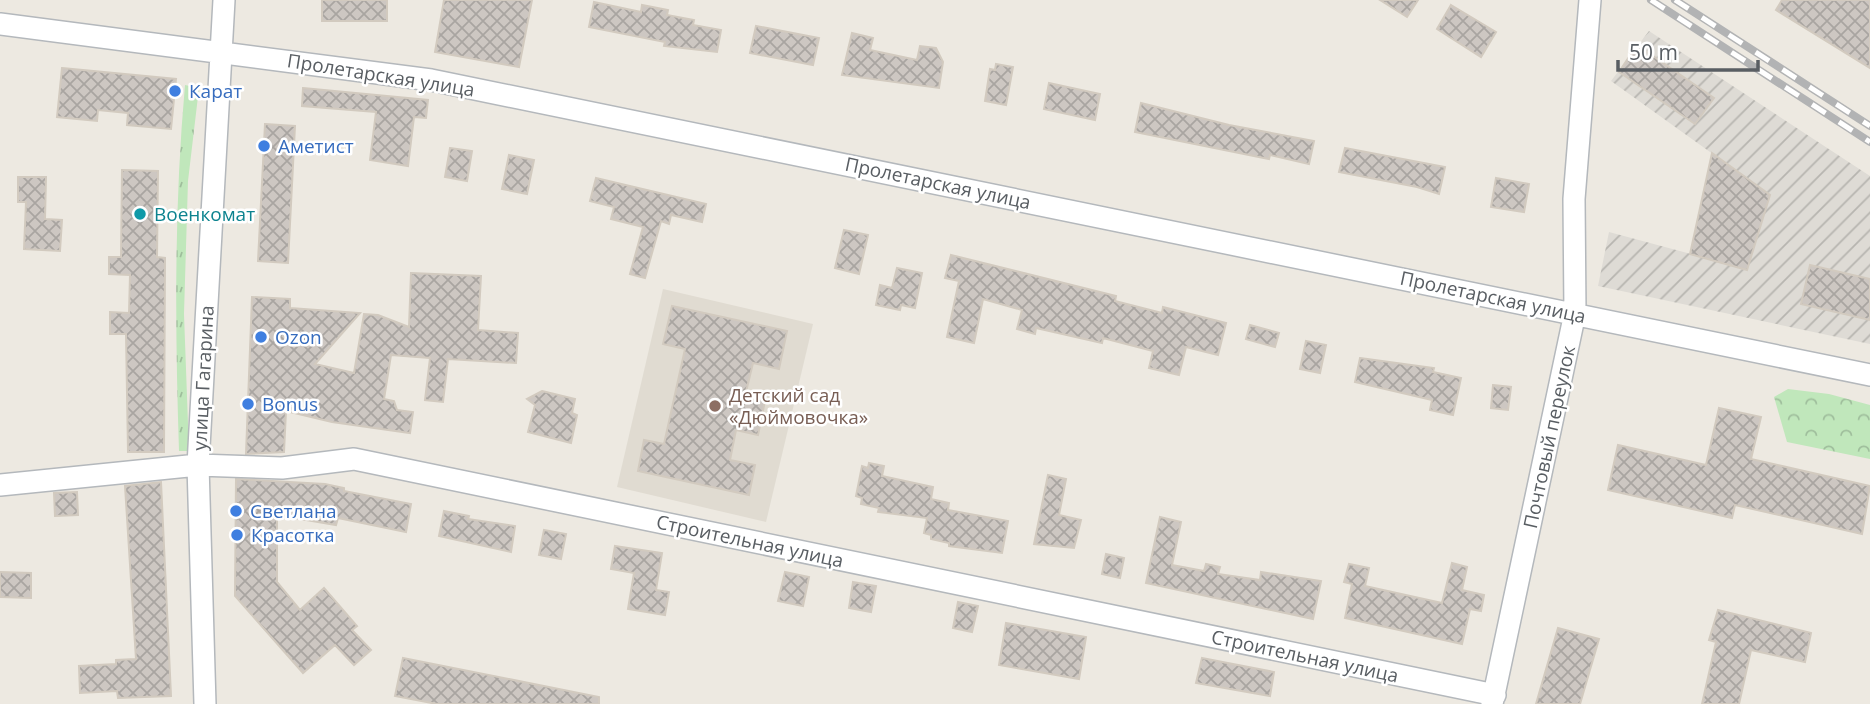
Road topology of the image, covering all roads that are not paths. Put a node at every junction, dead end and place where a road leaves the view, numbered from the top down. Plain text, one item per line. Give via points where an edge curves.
1 (224, 0) edge
2 (1590, 0) edge
3 (0, 23) edge
4 (220, 51) junction
5 (1575, 313) junction
6 (1870, 375) edge
7 (198, 465) junction
8 (0, 485) edge
9 (1493, 700) edge
10 (205, 704) edge

1 - 4 street, улица Гагарина
2 - 5 street, Почтовый переулок via 1574,199
3 - 4 street, Пролетарская улица
4 - 5 street, Пролетарская улица via 469,87
4 - 7 street, улица Гагарина
5 - 6 street, Пролетарская улица
5 - 9 street, Почтовый переулок
7 - 8 street, Строительная улица
7 - 9 street, Строительная улица via 282,468 354,459
7 - 10 street, улица Гагарина

